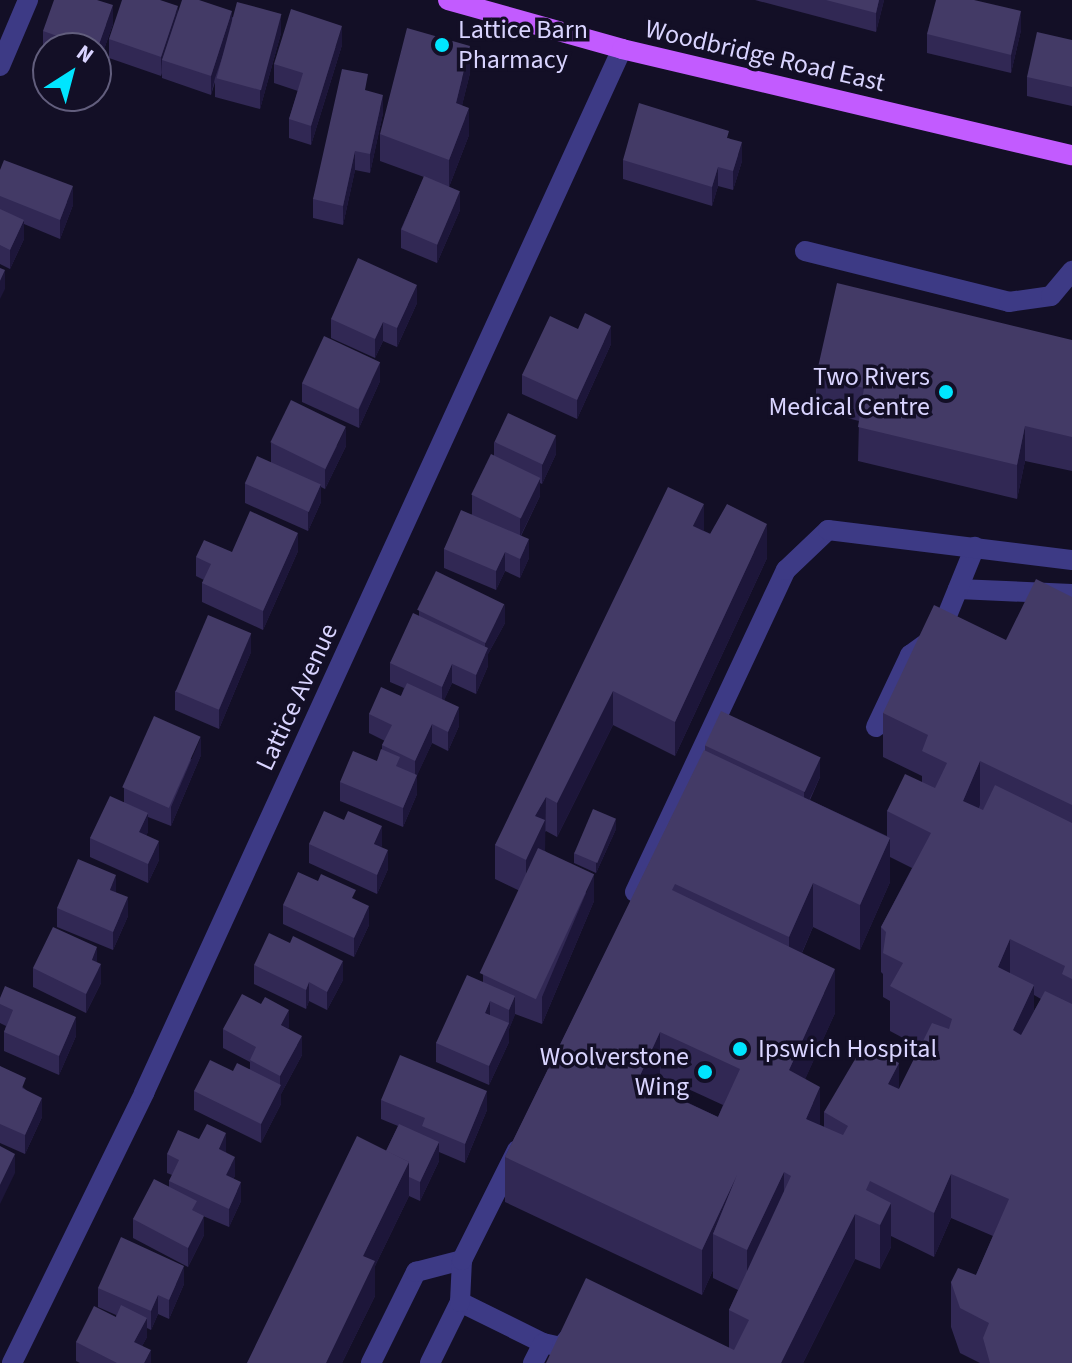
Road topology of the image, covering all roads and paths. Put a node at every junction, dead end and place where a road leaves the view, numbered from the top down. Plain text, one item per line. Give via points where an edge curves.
1 (28, 0) edge
2 (448, 0) edge
3 (622, 49) junction
4 (0, 66) edge
5 (1072, 155) edge
6 (805, 251) dead end
7 (1070, 281) edge
8 (975, 547) junction
9 (1072, 560) edge
10 (958, 589) junction
11 (1072, 594) edge
12 (876, 727) dead end
13 (625, 917) edge
14 (528, 1125) edge
15 (462, 1260) junction
16 (460, 1302) junction
17 (599, 1323) edge
18 (543, 1343) junction
19 (12, 1363) edge
20 (371, 1363) edge
21 (430, 1363) edge
22 (533, 1363) edge

1 - 4 street
2 - 3 main road, Woodbridge Road East
3 - 5 main road, Woodbridge Road East
3 - 19 street, Lattice Avenue via 144,1093
6 - 7 street via 1009,302 1037,302
8 - 9 street
8 - 10 street
8 - 13 street via 828,530 786,570
10 - 11 street
10 - 12 street via 940,633 910,655
14 - 15 street
15 - 16 street
15 - 20 street via 416,1272
16 - 18 street
16 - 21 street
17 - 18 street via 585,1317 561,1347
18 - 22 street

